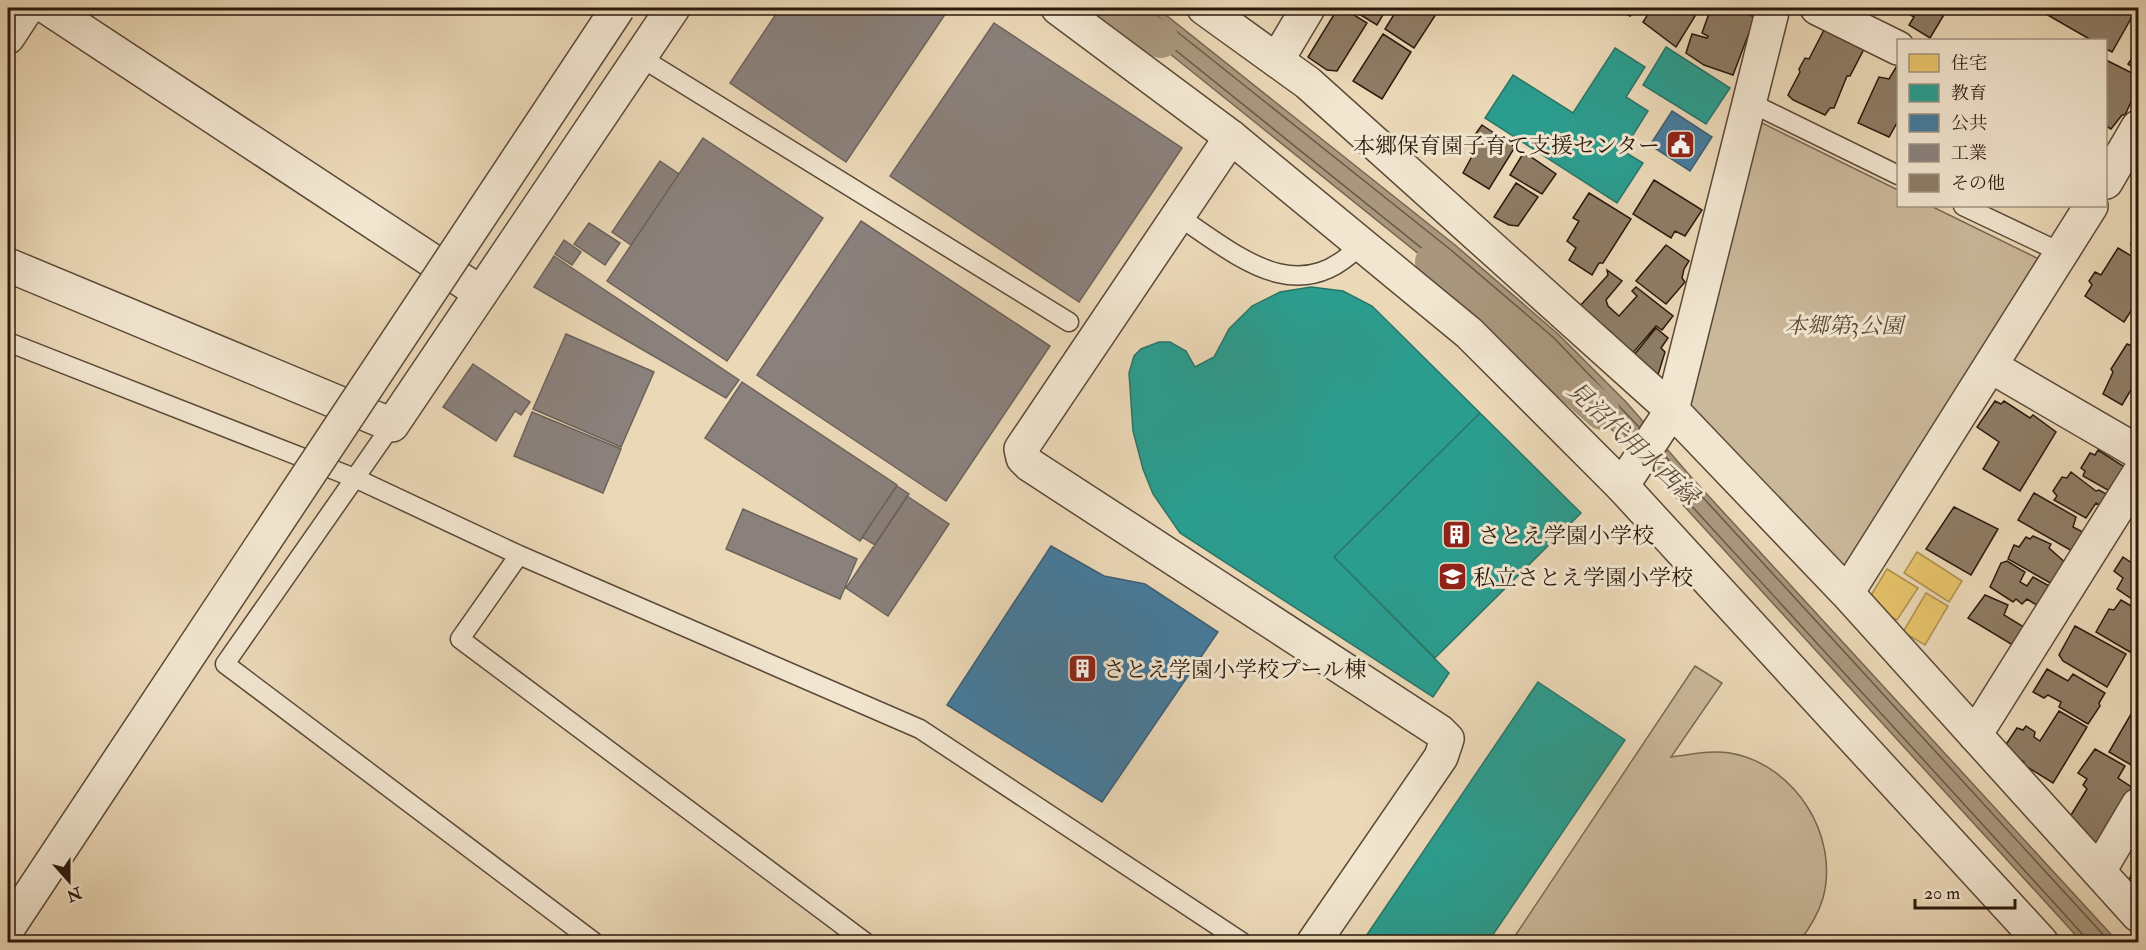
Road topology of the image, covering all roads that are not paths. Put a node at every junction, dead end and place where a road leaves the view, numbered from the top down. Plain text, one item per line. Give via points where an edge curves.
1 (27, 8) edge
2 (48, 8) edge
3 (618, 8) edge
4 (673, 8) edge
5 (1058, 8) edge
6 (1204, 8) edge
7 (1308, 8) edge
8 (1773, 8) edge
9 (1816, 8) edge
10 (8, 37) edge
11 (1897, 47) edge
12 (640, 57) junction
13 (1277, 60) junction
14 (1749, 102) junction
15 (2139, 127) edge
16 (1231, 136) junction
17 (2118, 163) edge
18 (1897, 174) edge
19 (1965, 207) edge
20 (2090, 207) edge
21 (1178, 216) junction
22 (1362, 243) junction
23 (2062, 254) junction
24 (8, 265) edge
25 (481, 293) junction
26 (1069, 322) dead end
27 (8, 342) edge
28 (1992, 367) junction
29 (1665, 420) junction
30 (392, 425) junction
31 (2139, 452) edge
32 (2139, 475) edge
33 (1627, 478) junction
34 (357, 479) junction
35 (519, 555) junction
36 (1847, 593) junction
37 (1975, 735) junction
38 (2139, 805) edge
39 (2099, 871) junction
40 (2139, 915) edge
41 (8, 928) edge
42 (594, 942) edge
43 (865, 942) edge
44 (1242, 942) edge
45 (1314, 942) edge
46 (2041, 942) edge

1 - 10 street
2 - 25 street
3 - 41 street, bridge
4 - 12 street
5 - 16 street
6 - 13 street
7 - 13 street
8 - 14 street
9 - 11 street
12 - 25 street
12 - 26 lane
13 - 29 street via 1308,83
14 - 18 lane
14 - 29 street
15 - 17 street
16 - 21 street
16 - 22 street
19 - 23 lane
20 - 23 street
21 - 22 lane via 1256,267 1279,275 1317,274 1345,261
21 - 45 street via 1021,449 1030,465 1447,739 1441,757
22 - 33 street
23 - 28 street
24 - 30 street
25 - 30 street
27 - 34 lane
28 - 31 street
28 - 36 street
29 - 33 street
29 - 36 street
30 - 34 lane
32 - 37 street
33 - 46 street
34 - 35 lane
34 - 42 lane via 225,664
35 - 43 lane via 460,639
35 - 44 lane via 920,729
36 - 37 street
37 - 39 street
38 - 39 street
39 - 40 street

